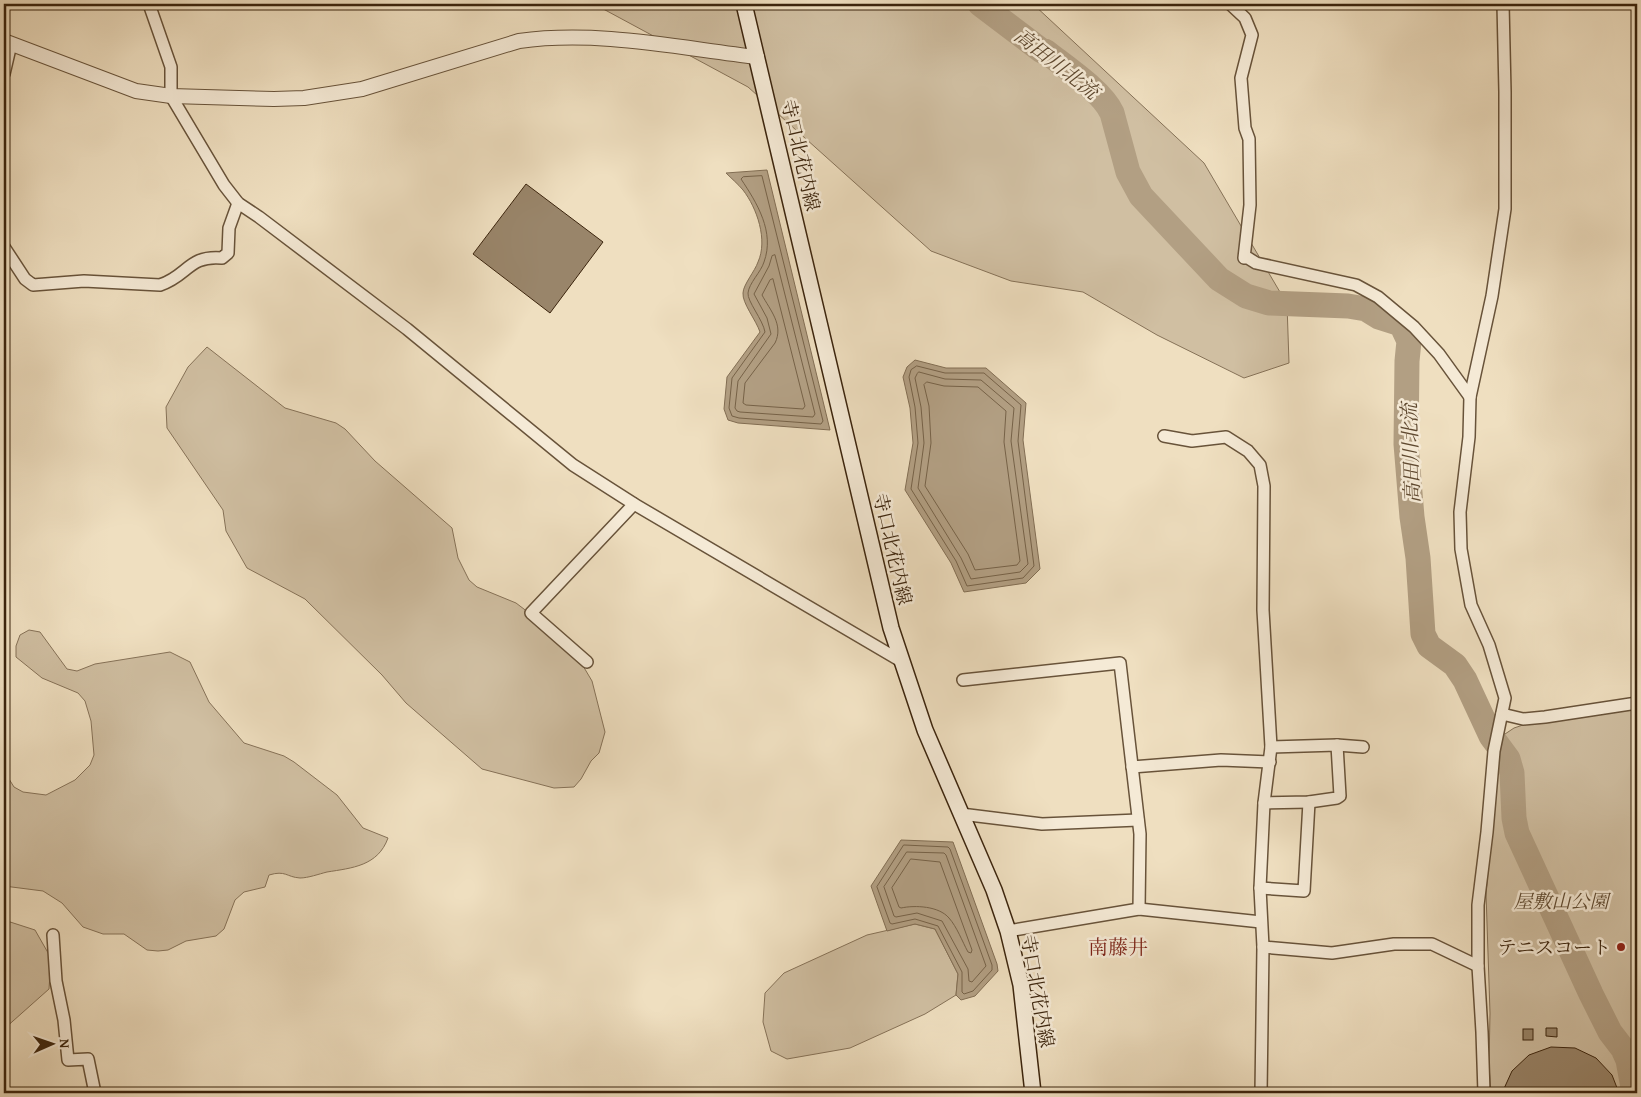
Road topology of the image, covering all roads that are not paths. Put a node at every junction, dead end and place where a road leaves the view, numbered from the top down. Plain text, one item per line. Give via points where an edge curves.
1 (149, 4) edge
2 (744, 4) edge
3 (1230, 4) edge
4 (1503, 4) edge
5 (7, 42) edge
6 (757, 58) junction
7 (4, 74) edge
8 (171, 96) junction
9 (238, 203) junction
10 (4, 247) edge
11 (1470, 397) junction
12 (1164, 436) dead end
13 (634, 504) junction
14 (901, 661) junction
15 (587, 662) dead end
16 (963, 680) dead end
17 (1637, 703) edge
18 (1502, 714) junction
19 (1337, 745) junction
20 (1271, 747) junction
21 (1363, 747) dead end
22 (1270, 762) junction
23 (1132, 767) junction
24 (1309, 802) junction
25 (1264, 803) junction
26 (961, 814) junction
27 (1138, 820) junction
28 (1260, 888) junction
29 (1139, 909) junction
30 (1261, 922) junction
31 (1008, 931) junction
32 (53, 935) dead end
33 (1263, 947) junction
34 (1478, 966) junction
35 (95, 1093) edge
36 (1032, 1093) edge
37 (1261, 1093) edge
38 (1484, 1093) edge

1 - 8 street via 171,67
2 - 6 main road, 寺口北花内線
3 - 11 street via 1245,18 1252,35 1241,78 1250,148 1250,205 1244,258 1356,285 1378,297 1414,327 1439,354
4 - 11 street via 1505,209 1492,296
5 - 7 street
5 - 8 street via 136,92
6 - 8 street via 623,41 538,39 334,94 274,99
6 - 14 main road, 寺口北花内線
8 - 9 street
9 - 10 street via 230,228 228,253 222,258 195,261 171,282 160,285 84,281 32,285
9 - 13 street via 407,329 573,465
11 - 18 street via 1460,512 1461,548 1471,605 1489,645 1505,698
12 - 20 street via 1192,441 1226,437 1248,451 1260,465 1264,486 1263,610
13 - 14 street
13 - 15 street via 531,614
14 - 26 main road, 寺口北花内線 via 924,730
16 - 23 street via 1120,663
17 - 18 street via 1523,719
18 - 34 street via 1494,751 1478,905
19 - 20 street
19 - 21 street
19 - 24 street via 1340,796
20 - 22 street
22 - 23 street via 1220,760
22 - 25 street
23 - 27 street
24 - 25 street
24 - 28 street via 1304,891
25 - 28 street
26 - 27 street via 1042,824
26 - 31 main road, 寺口北花内線
27 - 29 street
28 - 30 street
29 - 30 street
29 - 31 street
30 - 33 street
31 - 36 main road, 寺口北花内線 via 1021,985
32 - 35 street via 56,981 68,1060 88,1059
33 - 34 street via 1332,953 1394,944 1432,944
33 - 37 street
34 - 38 street

